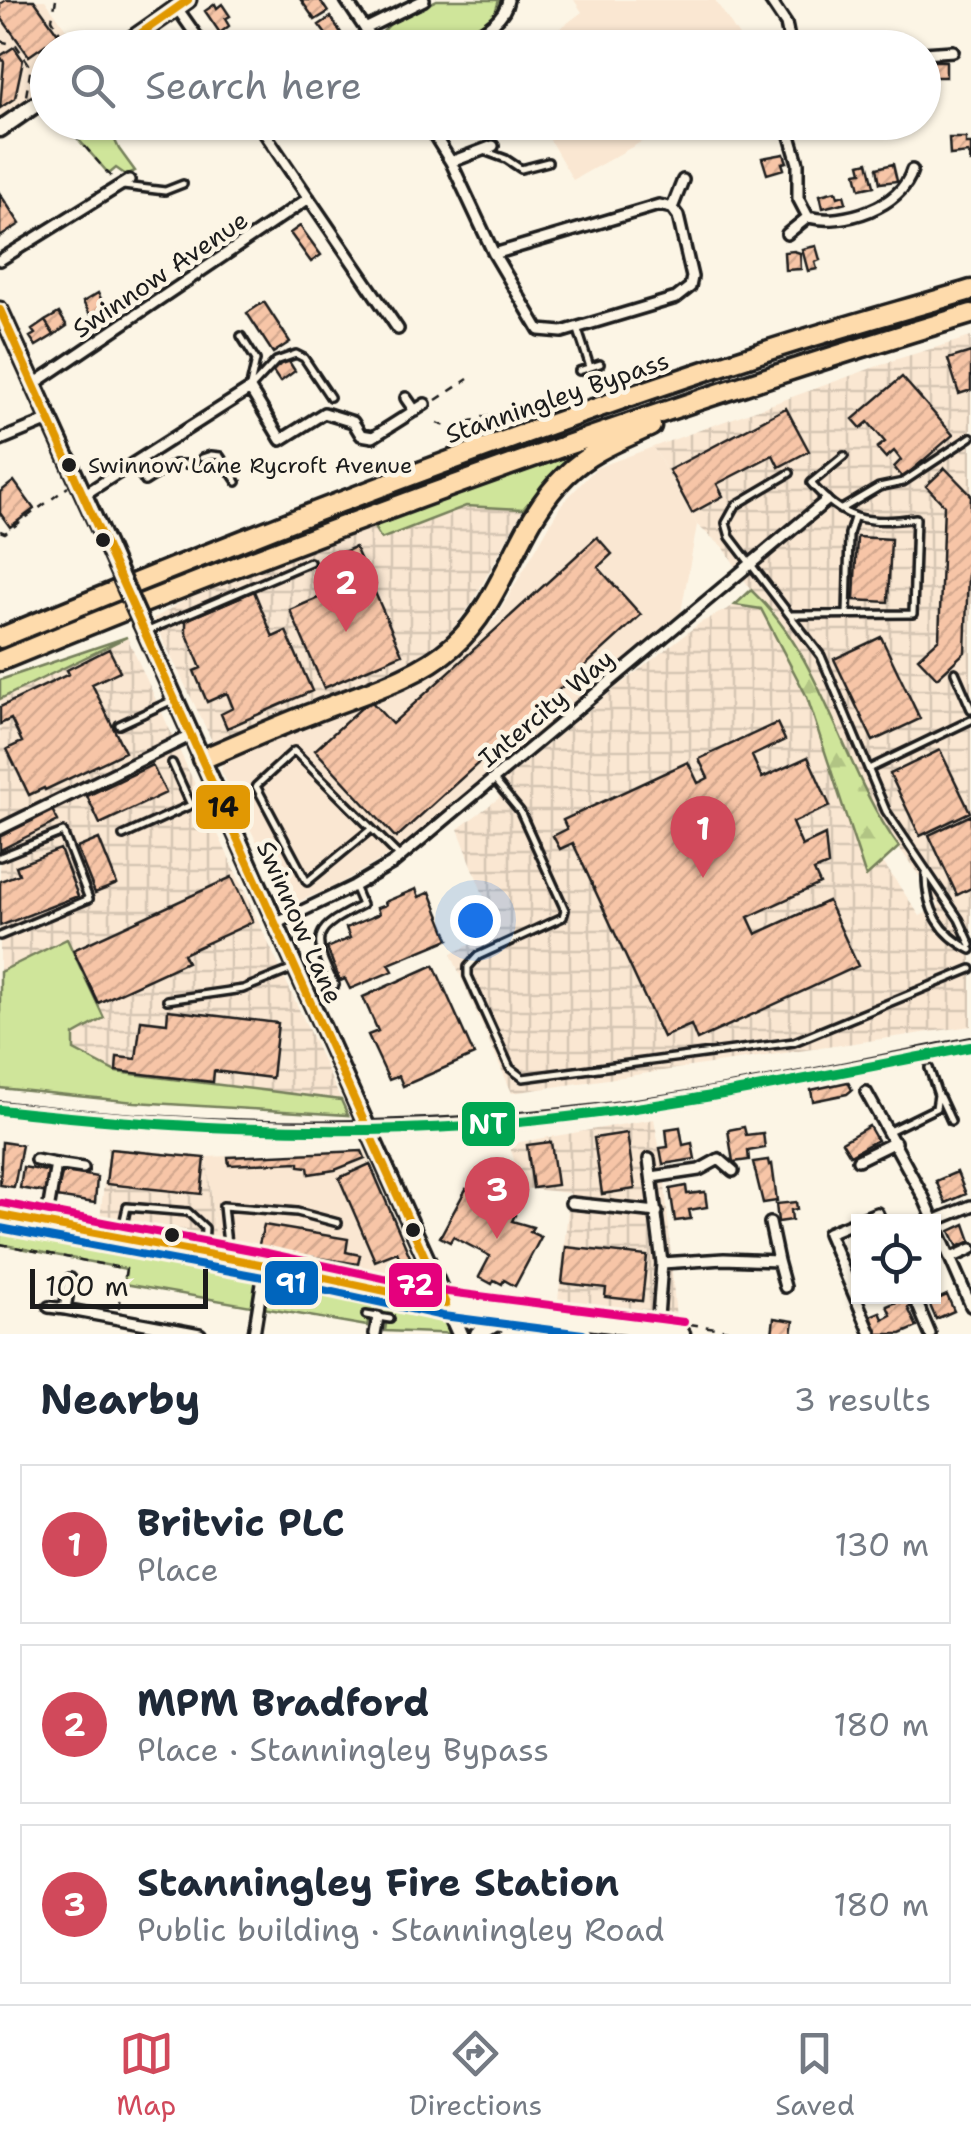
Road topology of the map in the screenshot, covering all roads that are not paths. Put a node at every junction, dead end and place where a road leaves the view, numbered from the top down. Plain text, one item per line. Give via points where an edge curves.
1 (346, 0) edge
2 (424, 0) edge
3 (508, 0) edge
4 (770, 0) edge
5 (183, 4) edge
6 (365, 29) joint
7 (145, 30) edge
8 (196, 30) edge
9 (483, 30) edge
10 (787, 30) edge
11 (953, 51) dead end
12 (941, 52) edge
13 (30, 108) edge
14 (0, 129) edge
15 (268, 140) edge
16 (437, 140) edge
17 (791, 140) edge
18 (492, 146) dead end
19 (481, 150) junction
20 (451, 162) junction
21 (548, 162) dead end
22 (912, 170) dead end
23 (683, 180) dead end
24 (124, 183) joint
25 (183, 184) dead end
26 (308, 198) junction
27 (672, 208) junction
28 (808, 216) junction
29 (787, 234) dead end
30 (494, 254) junction
31 (0, 260) edge
32 (971, 290) edge
33 (0, 310) edge
34 (971, 314) edge
35 (577, 327) junction
36 (398, 328) dead end
37 (242, 336) dead end
38 (600, 364) dead end
39 (590, 368) junction
40 (580, 371) dead end
41 (766, 376) junction
42 (34, 384) junction
43 (250, 389) junction
44 (330, 398) dead end
45 (406, 398) dead end
46 (425, 404) road end
47 (415, 411) junction
48 (49, 420) junction
49 (971, 437) edge
50 (0, 440) edge
51 (844, 456) dead end
52 (202, 458) dead end
53 (134, 464) junction
54 (194, 464) dead end
55 (790, 473) dead end
56 (237, 482) dead end
57 (79, 489) junction
58 (826, 501) junction
59 (840, 510) junction
60 (855, 517) junction
61 (310, 562) dead end
62 (751, 567) junction
63 (847, 614) junction
64 (792, 615) junction
65 (143, 629) junction
66 (0, 638) edge
67 (0, 661) edge
68 (955, 672) dead end
69 (176, 699) junction
70 (971, 708) edge
71 (971, 720) edge
72 (119, 725) dead end
73 (192, 735) junction
74 (202, 758) junction
75 (172, 763) dead end
76 (871, 768) junction
77 (492, 779) junction
78 (218, 792) junction
79 (191, 804) junction
80 (0, 829) edge
81 (370, 830) junction
82 (123, 836) dead end
83 (0, 857) edge
84 (400, 857) junction
85 (926, 869) junction
86 (354, 886) junction
87 (276, 923) junction
88 (0, 936) edge
89 (971, 948) edge
90 (295, 968) junction
91 (971, 969) edge
92 (335, 985) dead end
93 (167, 1000) dead end
94 (929, 1068) dead end
95 (866, 1092) dead end
96 (938, 1094) junction
97 (950, 1121) dead end
98 (889, 1131) junction
99 (895, 1142) junction
100 (649, 1158) dead end
101 (36, 1160) dead end
102 (858, 1160) dead end
103 (56, 1164) junction
104 (83, 1168) dead end
105 (732, 1171) dead end
106 (652, 1177) junction
107 (571, 1204) dead end
108 (971, 1206) edge
109 (657, 1212) junction
110 (930, 1214) edge
111 (0, 1215) edge
112 (941, 1219) edge
113 (46, 1223) junction
114 (770, 1223) dead end
115 (338, 1224) dead end
116 (851, 1224) edge
117 (121, 1236) junction
118 (941, 1238) edge
119 (204, 1247) junction
120 (971, 1249) edge
121 (228, 1257) junction
122 (950, 1258) junction
123 (778, 1262) junction
124 (662, 1263) junction
125 (265, 1264) junction
126 (70, 1279) dead end
127 (784, 1287) dead end
128 (851, 1287) edge
129 (446, 1304) junction
130 (858, 1304) edge
131 (917, 1304) edge
132 (971, 1306) edge
133 (49, 1307) dead end
134 (64, 1310) junction
135 (513, 1312) junction
136 (366, 1314) dead end
137 (378, 1317) junction
138 (390, 1319) dead end
139 (658, 1324) junction
140 (200, 1334) edge
141 (254, 1334) edge
142 (375, 1334) edge
143 (460, 1334) edge
144 (478, 1334) edge
145 (682, 1334) edge
146 (871, 1334) edge
147 (930, 1334) edge

1 - 6 street
2 - 6 street
3 - 9 street via 498,20
4 - 10 street
5 - 7 street
5 - 8 street
11 - 12 street
13 - 14 street
15 - 26 street
16 - 20 street
17 - 28 street via 798,198
18 - 19 street
19 - 20 street
19 - 21 lane via 520,170
20 - 30 street
22 - 28 street via 904,191 892,199 832,220
23 - 27 street
24 - 25 lane via 164,192
24 - 31 street
26 - 36 street
26 - 42 street, Swinnow Avenue
27 - 30 street via 649,206
27 - 35 street via 692,266 690,286 676,298
28 - 29 street
30 - 35 street via 539,330
32 - 66 highway, Stanningley Bypass via 761,352 456,458
33 - 42 street, Swinnow Lane
34 - 41 highway, Stanningley Bypass
35 - 39 lane
37 - 43 lane via 256,360
38 - 39 lane
39 - 40 lane
41 - 67 highway, Stanningley Bypass via 460,481
41 - 74 highway via 598,450 565,476 485,608 450,649 396,679
42 - 48 street, Swinnow Lane
43 - 44 lane via 276,361 296,354
43 - 47 street via 281,440 324,412 373,437
43 - 53 street
45 - 47 street
46 - 47 street
48 - 50 street
48 - 57 street, Swinnow Lane
49 - 59 lane via 903,482 879,487
51 - 58 lane via 811,483
52 - 56 lane via 220,456
53 - 54 lane via 145,482 174,464
53 - 57 street
55 - 62 lane via 736,505 726,523
57 - 65 street, Swinnow Lane, bridge
58 - 59 lane
58 - 62 street, Intercity Way
59 - 60 lane
60 - 63 lane
60 - 63 lane via 916,518 913,614
61 - 65 lane
62 - 64 lane
62 - 77 street, Intercity Way
63 - 64 lane
64 - 76 lane via 821,656
65 - 69 street, Swinnow Lane
68 - 70 lane
69 - 72 lane
69 - 73 street, Swinnow Lane
71 - 76 lane
73 - 74 street, Swinnow Lane
73 - 80 street
74 - 78 street, Swinnow Lane
75 - 79 lane
76 - 85 lane via 886,811
77 - 84 street, Intercity Way
77 - 91 lane via 520,811 565,910 468,967 510,1068 522,1078 794,1042
78 - 79 lane
78 - 87 street, Swinnow Lane
79 - 82 lane
81 - 81 lane via 294,751 256,786 308,882
81 - 84 lane
83 - 88 lane via 63,832 89,898
84 - 86 street, Intercity Way
85 - 89 lane
85 - 89 lane via 926,893 938,923 951,940
86 - 87 street, Intercity Way
86 - 92 lane via 362,905 326,923 320,934 320,953
87 - 90 street, Swinnow Lane
90 - 93 lane via 243,989
90 - 129 street, Swinnow Lane
94 - 96 lane
95 - 98 street
96 - 97 lane
96 - 98 lane via 936,1108
98 - 99 street
99 - 102 street
99 - 110 street
100 - 106 street
101 - 103 street
103 - 104 street
103 - 113 street
105 - 106 street via 719,1159 699,1170
106 - 109 street
107 - 109 street
108 - 112 street
109 - 124 street
111 - 113 street
113 - 117 street
114 - 123 street
115 - 121 lane via 297,1212 223,1206
116 - 128 street via 828,1234
117 - 119 street
117 - 119 lane via 127,1207 188,1212 205,1228
118 - 122 street
119 - 121 street
120 - 122 street
121 - 125 street
122 - 132 street
123 - 124 street
123 - 127 street
124 - 139 street
125 - 129 street
125 - 141 street
126 - 134 street
129 - 135 street
129 - 143 street, Swinnow Lane
130 - 146 street
131 - 147 street
133 - 134 street
134 - 140 street
135 - 139 street
135 - 144 street
136 - 137 lane
137 - 138 lane
137 - 142 street
139 - 145 street

